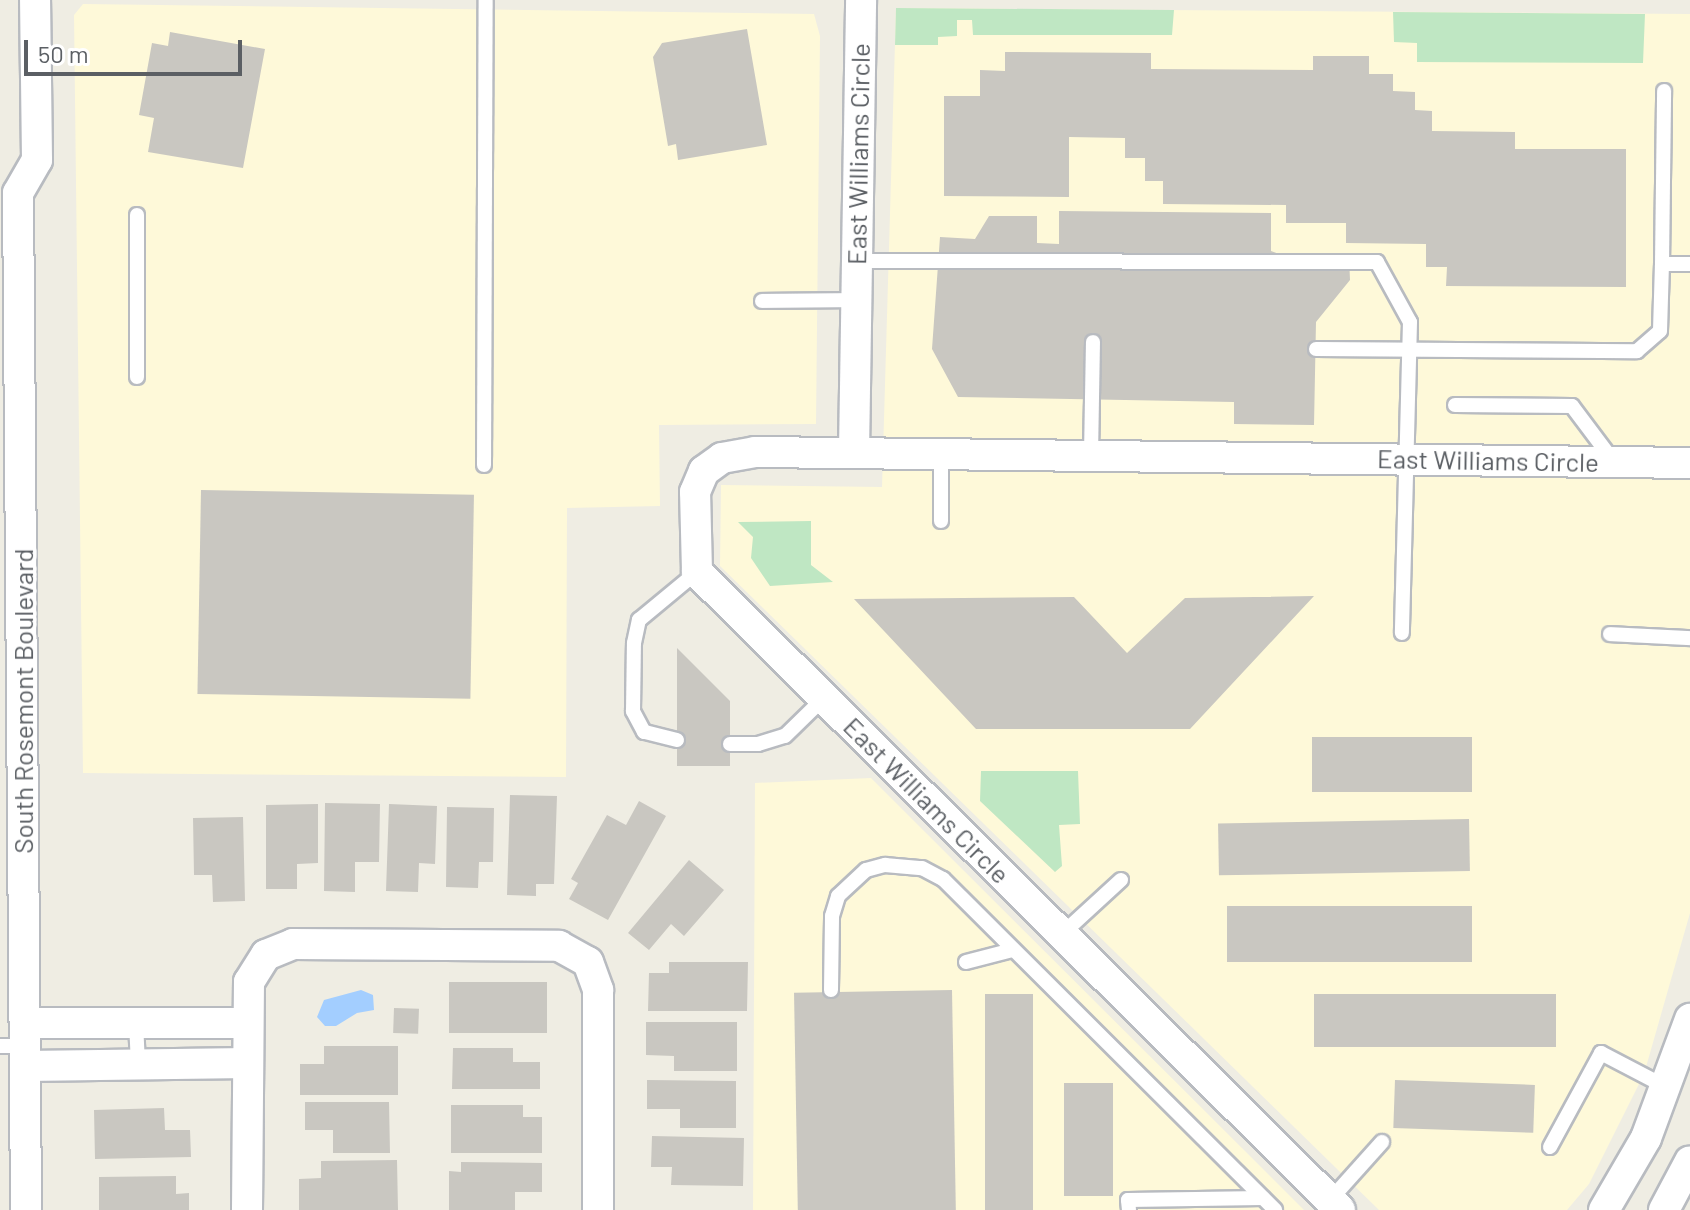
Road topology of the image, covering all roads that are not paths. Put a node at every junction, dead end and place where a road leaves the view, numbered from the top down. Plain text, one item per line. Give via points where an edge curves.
1 (35, 0) edge
2 (486, 0) edge
3 (861, 0) edge
4 (1664, 91) dead end
5 (9, 182) edge
6 (137, 215) dead end
7 (857, 261) junction
8 (1662, 264) junction
9 (1690, 264) edge
10 (856, 300) junction
11 (762, 301) dead end
12 (1093, 342) dead end
13 (1410, 348) junction
14 (1316, 349) dead end
15 (137, 377) dead end
16 (1455, 405) dead end
17 (854, 452) junction
18 (941, 453) junction
19 (1091, 455) junction
20 (1409, 459) junction
21 (1614, 462) junction
22 (1690, 463) edge
23 (484, 465) dead end
24 (941, 521) dead end
25 (697, 572) junction
26 (1402, 633) dead end
27 (1610, 634) dead end
28 (1690, 638) edge
29 (824, 698) junction
30 (677, 740) dead end
31 (730, 744) dead end
32 (12, 837) edge
33 (1121, 880) dead end
34 (1062, 934) junction
35 (1012, 950) junction
36 (966, 962) dead end
37 (831, 990) dead end
38 (1690, 1019) edge
39 (136, 1023) junction
40 (248, 1023) junction
41 (19, 1045) edge
42 (248, 1063) junction
43 (138, 1064) junction
44 (1666, 1087) junction
45 (1382, 1142) dead end
46 (1550, 1147) dead end
47 (1690, 1161) edge
48 (1263, 1198) junction
49 (1128, 1205) edge
50 (1335, 1205) edge
51 (26, 1210) edge
52 (247, 1210) edge
53 (598, 1210) edge
54 (1275, 1210) edge
55 (1604, 1210) edge
56 (1664, 1210) edge

1 - 5 street, South Rosemont Boulevard via 37,160
2 - 23 lane
3 - 7 street, East Williams Circle
4 - 8 lane
5 - 32 street, South Rosemont Boulevard
6 - 15 lane
7 - 10 street, East Williams Circle
7 - 13 lane via 1377,262 1410,322
8 - 9 lane
8 - 13 lane via 1660,331 1637,351
10 - 11 lane
10 - 17 street, East Williams Circle
12 - 19 lane
13 - 14 lane
13 - 20 lane
16 - 21 lane via 1572,406
17 - 18 street, East Williams Circle
17 - 25 street, East Williams Circle via 737,453 704,471 695,492
18 - 19 street, East Williams Circle
18 - 24 lane
19 - 20 street, East Williams Circle
20 - 21 street, East Williams Circle
20 - 26 lane
21 - 22 street, East Williams Circle
25 - 29 street, East Williams Circle
25 - 30 lane via 639,620 634,643 633,711 644,732
27 - 28 lane
29 - 31 lane via 785,736 758,744
29 - 34 street, East Williams Circle
32 - 41 street, South Rosemont Boulevard
33 - 34 lane
34 - 50 street, East Williams Circle
35 - 36 lane
35 - 37 lane via 943,879 904,864 866,870 850,881 832,916
35 - 48 lane
38 - 44 street
39 - 40 street
39 - 41 street
39 - 43 lane
40 - 42 street
40 - 53 street via 249,982 266,955 293,944 559,946 588,962 598,990
41 - 43 street
41 - 51 street, South Rosemont Boulevard
42 - 43 street
42 - 52 street
44 - 46 lane via 1601,1053
44 - 55 street via 1646,1138
45 - 50 lane
47 - 56 street
48 - 49 lane
48 - 54 lane

